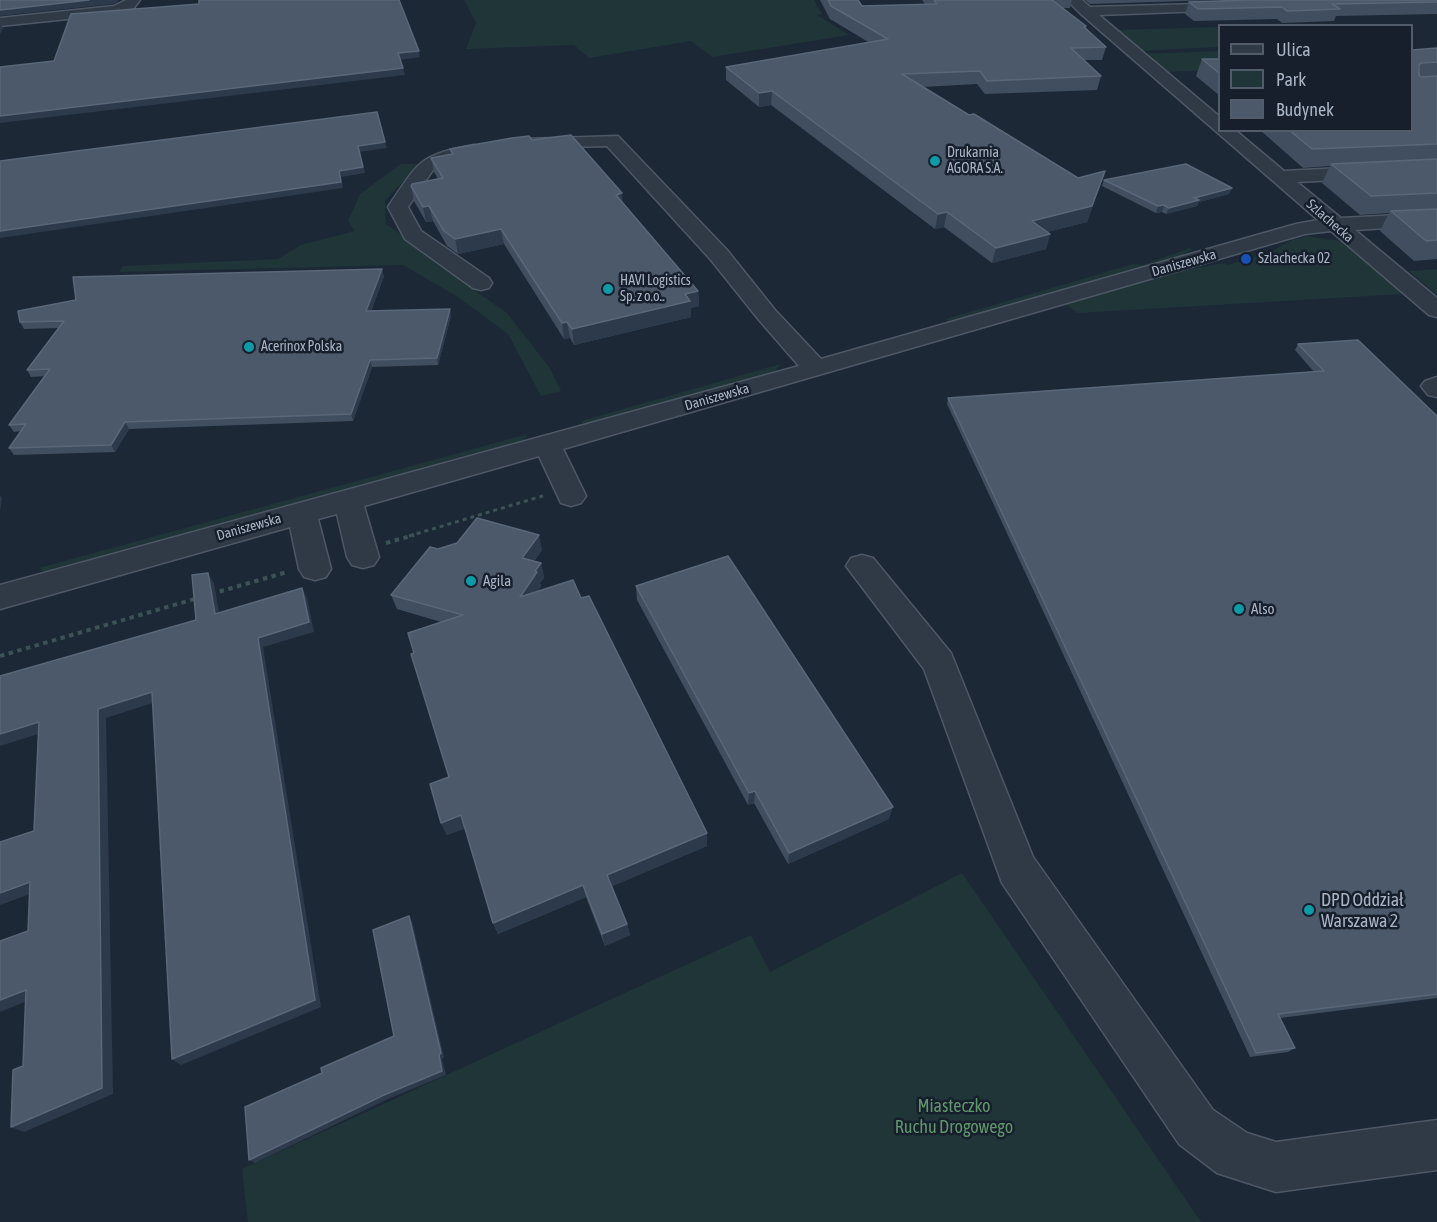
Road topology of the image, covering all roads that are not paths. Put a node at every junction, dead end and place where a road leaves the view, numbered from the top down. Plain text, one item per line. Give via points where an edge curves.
1 (133, 0) edge
2 (1079, 5) edge
3 (1241, 6) edge
4 (0, 22) edge
5 (1208, 96) dead end
6 (1185, 97) junction
7 (1218, 124) edge
8 (1226, 132) edge
9 (1437, 170) edge
10 (1279, 177) junction
11 (1437, 219) edge
12 (1335, 224) junction
13 (482, 283) dead end
14 (1437, 310) edge
15 (816, 369) junction
16 (547, 444) junction
17 (569, 493) road end
18 (348, 500) junction
19 (302, 513) junction
20 (362, 554) road end
21 (315, 566) road end
22 (862, 566) dead end
23 (0, 597) edge
24 (1437, 1145) edge

1 - 4 street via 116,10
2 - 3 street
2 - 6 street
5 - 6 street
6 - 7 street
8 - 10 street, Szlachecka
9 - 10 street
10 - 12 street, Szlachecka
11 - 12 street, Daniszewska
12 - 14 street, Szlachecka
12 - 15 street, Daniszewska via 1303,228
13 - 15 street via 412,235 398,207 426,166 445,156 498,146 612,140 719,255
15 - 16 street, Daniszewska
16 - 17 street
16 - 18 street, Daniszewska
18 - 19 street, Daniszewska
18 - 20 street
19 - 21 street
19 - 23 street, Daniszewska
22 - 24 street via 939,663 1017,869 1196,1127 1235,1155 1276,1167

